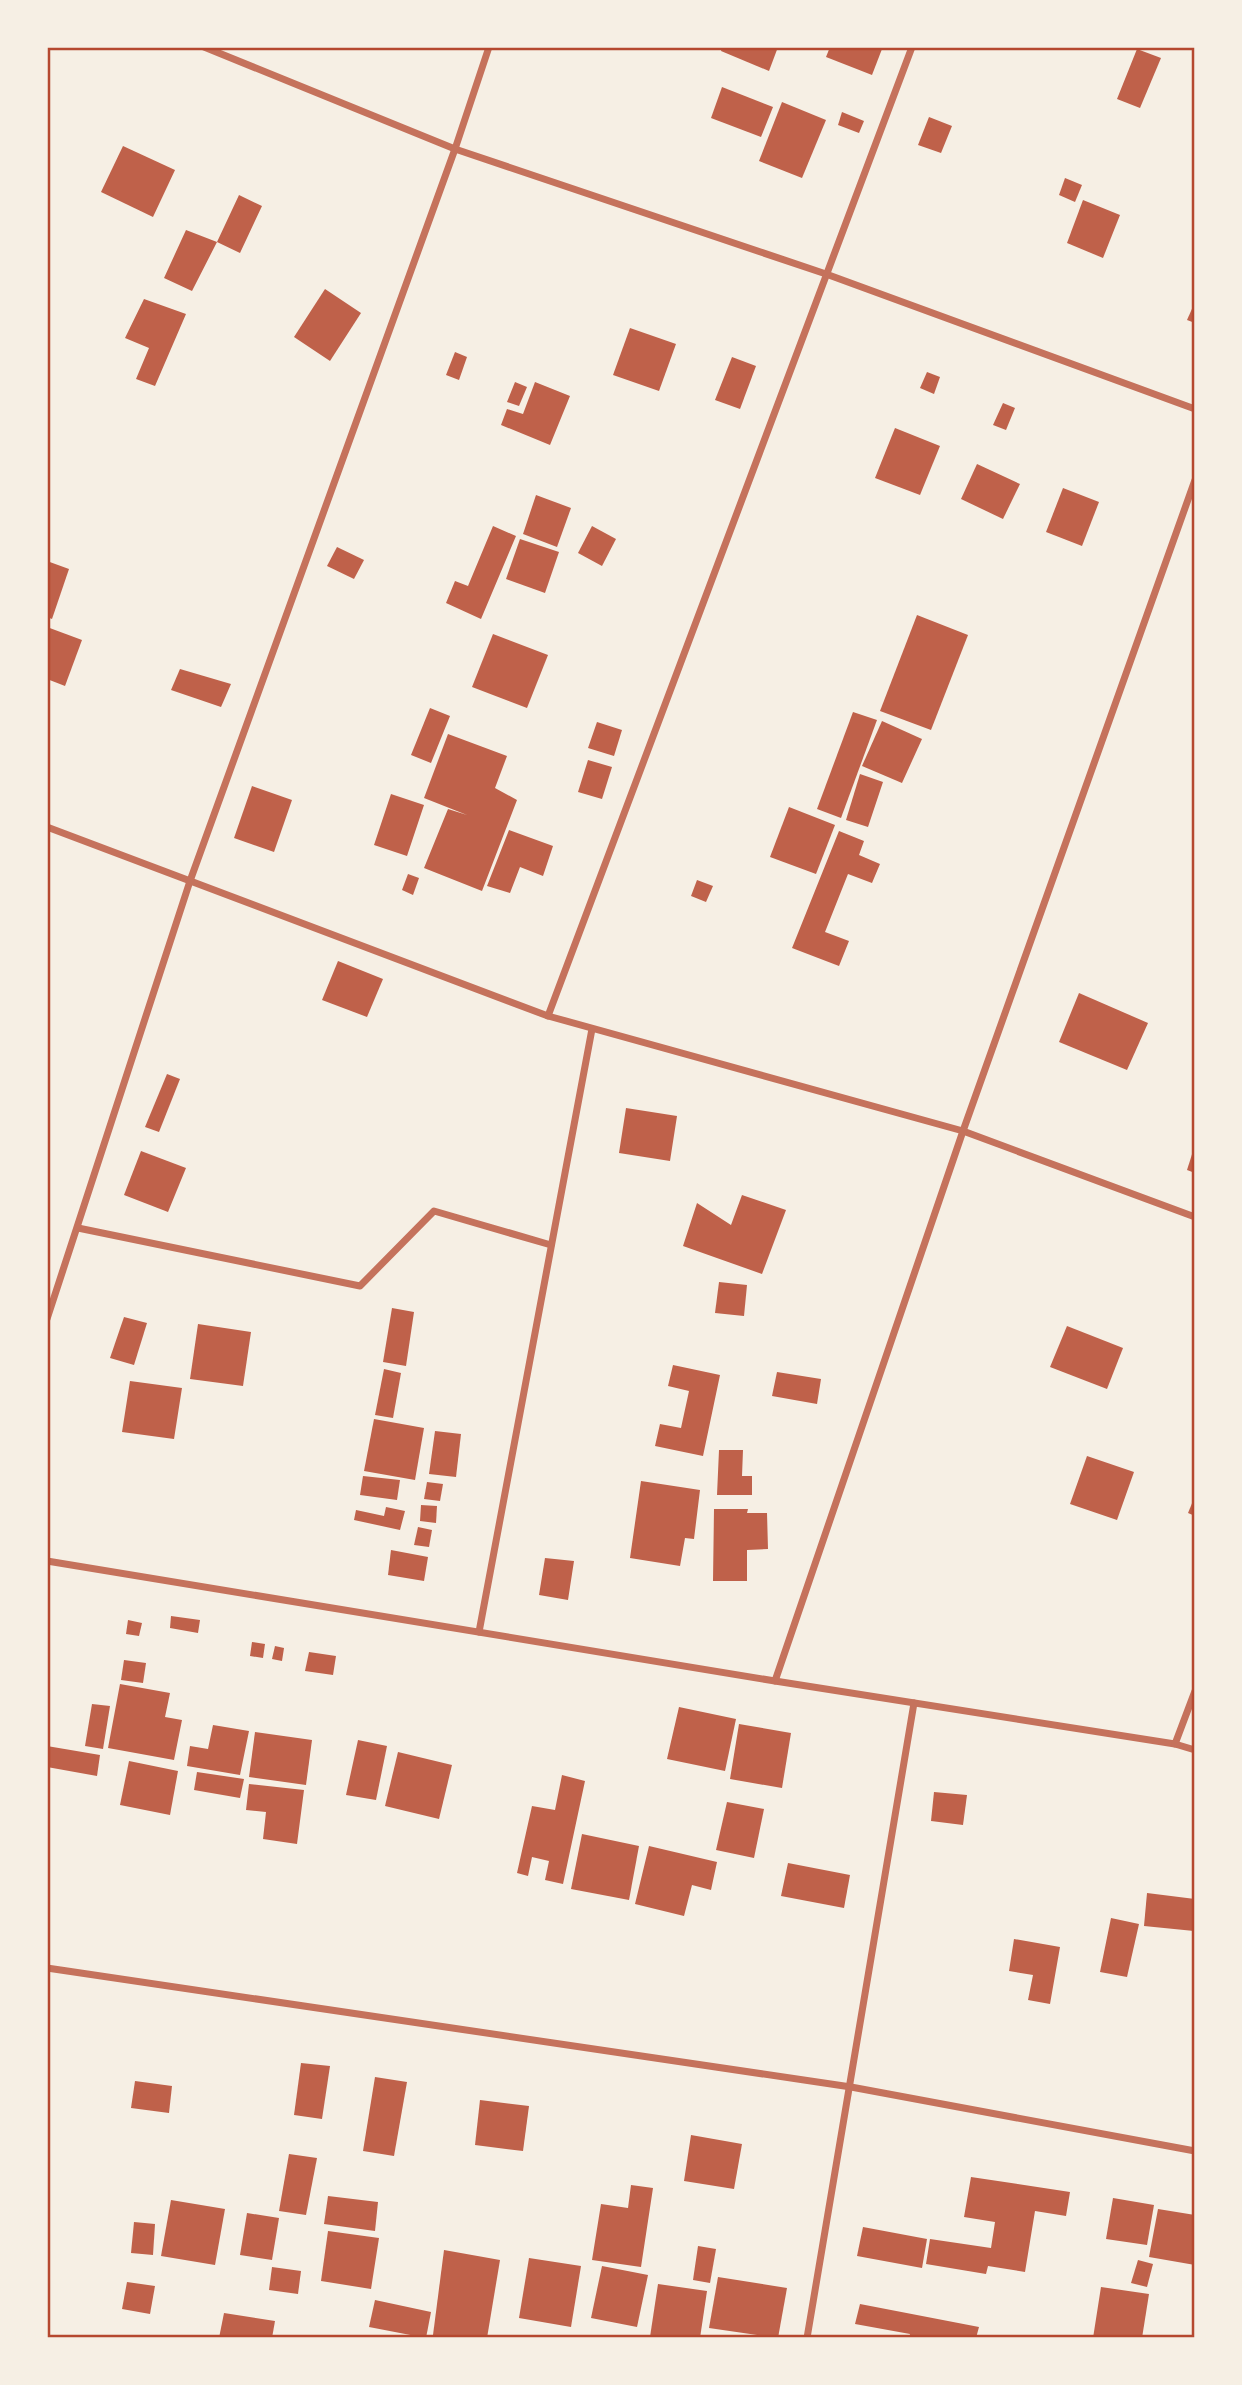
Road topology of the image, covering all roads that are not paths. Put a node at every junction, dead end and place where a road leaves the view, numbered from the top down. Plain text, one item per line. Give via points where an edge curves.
1 (204, 47) edge
2 (489, 47) edge
3 (912, 47) edge
4 (455, 149) junction
5 (826, 274) junction
6 (1195, 409) edge
7 (1195, 480) edge
8 (47, 827) edge
9 (190, 881) junction
10 (548, 1016) junction
11 (592, 1029) junction
12 (963, 1131) junction
13 (1195, 1217) edge
14 (78, 1228) junction
15 (551, 1245) junction
16 (47, 1319) edge
17 (47, 1561) edge
18 (479, 1632) junction
19 (775, 1681) junction
20 (1195, 1691) edge
21 (914, 1703) junction
22 (1175, 1744) junction
23 (1195, 1750) edge
24 (47, 1968) edge
25 (850, 2087) junction
26 (1195, 2151) edge
27 (807, 2338) edge

1 - 4 street
2 - 4 street
3 - 5 street
4 - 5 street
4 - 9 street
5 - 6 street
5 - 10 street
7 - 12 street
8 - 9 street
9 - 10 street
9 - 14 street
10 - 11 street
11 - 12 street
11 - 15 street
12 - 13 street
12 - 19 street
14 - 15 street via 360,1286 434,1211
14 - 16 street
15 - 18 street
17 - 18 street
18 - 19 street
19 - 21 street
20 - 22 street
21 - 22 street
21 - 25 street
22 - 23 street
24 - 25 street
25 - 26 street
25 - 27 street

